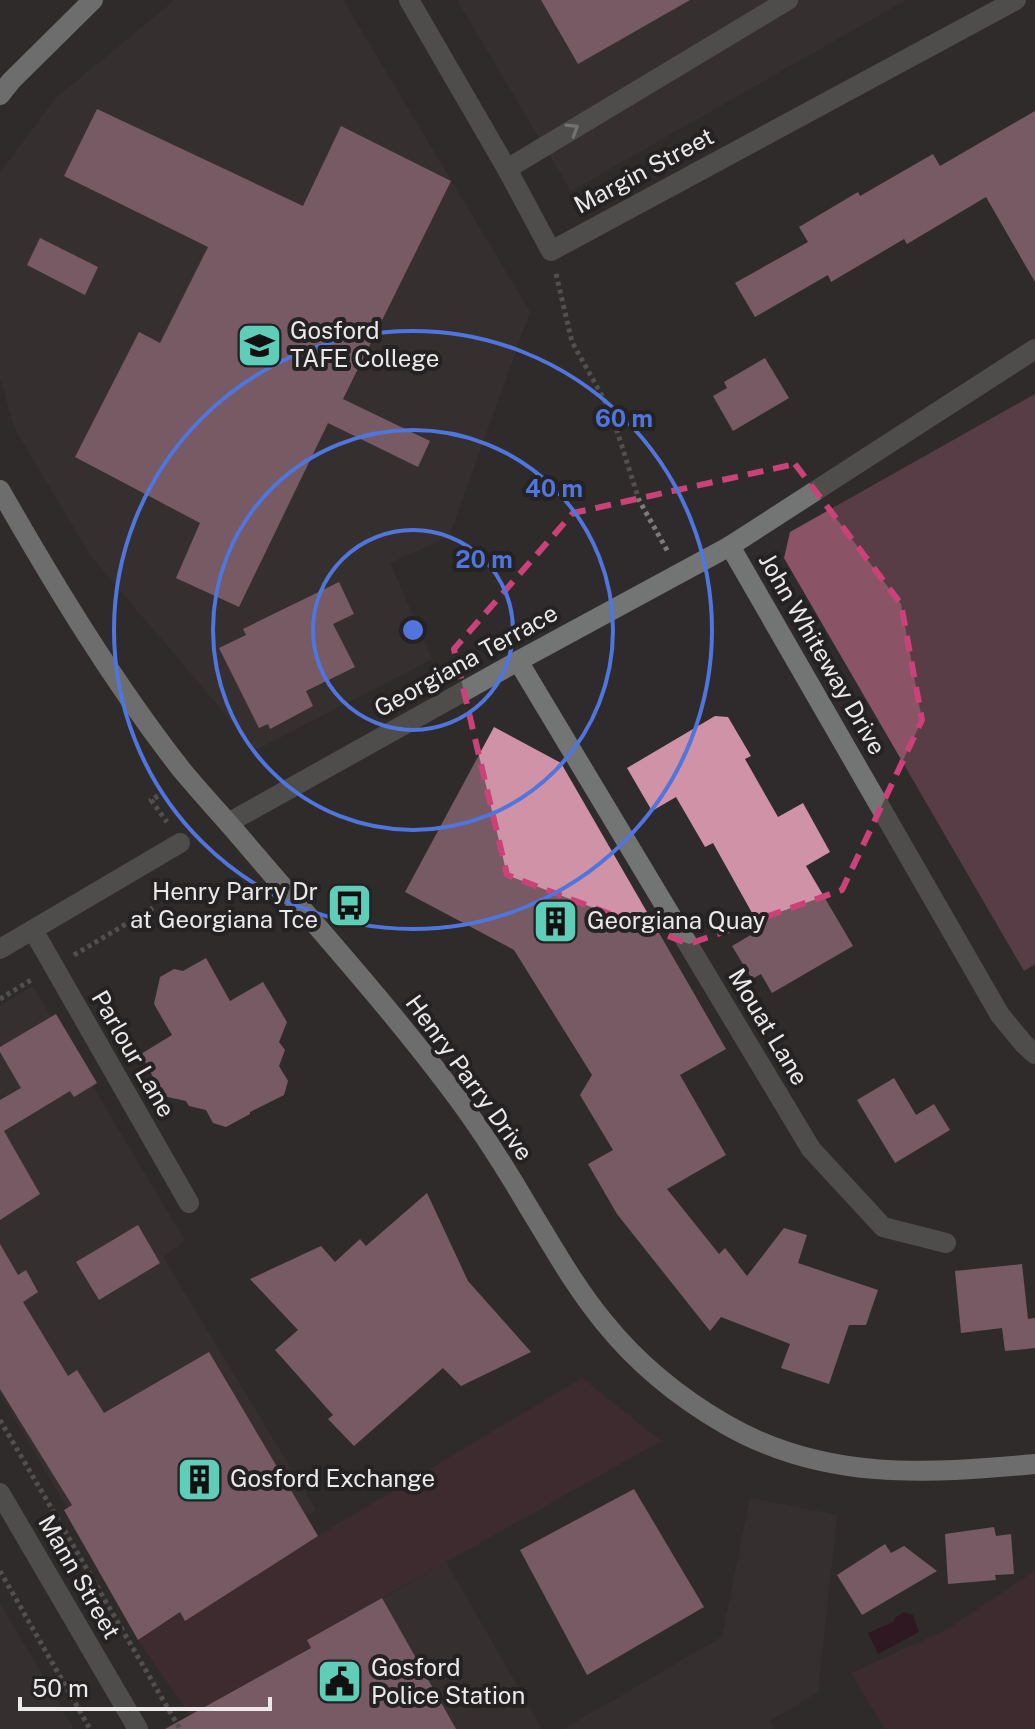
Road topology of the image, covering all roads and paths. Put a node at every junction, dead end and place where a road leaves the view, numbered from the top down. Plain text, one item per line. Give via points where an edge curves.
1 (93, 0) edge
2 (409, 0) edge
3 (788, 0) edge
4 (1016, 0) edge
5 (0, 95) edge
6 (507, 169) junction
7 (551, 251) junction
8 (1035, 349) edge
9 (0, 490) edge
10 (730, 546) junction
11 (680, 574) junction
12 (518, 661) junction
13 (158, 796) dead end
14 (162, 815) dead end
15 (228, 823) junction
16 (180, 843) dead end
17 (33, 930) junction
18 (0, 949) edge
19 (1035, 1054) edge
20 (189, 1203) dead end
21 (946, 1243) dead end
22 (0, 1420) edge
23 (1035, 1464) edge
24 (0, 1493) edge
25 (0, 1571) edge
26 (90, 1729) edge
27 (138, 1729) edge
28 (180, 1729) edge

1 - 5 main road
2 - 6 street
6 -> 3 street
4 - 7 street, Margin Street
6 - 7 street
7 - 11 path via 572,342 611,412 639,500
8 - 10 street, John Whiteway Drive
9 - 15 main road, Henry Parry Drive via 97,650 181,769
10 - 11 street, Georgiana Terrace
10 - 19 street, John Whiteway Drive via 983,987
11 - 12 street, Georgiana Terrace
12 - 15 street, Georgiana Terrace
12 - 21 street, Mouat Lane via 811,1149 883,1227
13 - 14 path via 151,800
15 - 23 main road, Henry Parry Drive via 424,1054 478,1127 587,1299 633,1354 665,1382 729,1427 804,1458 922,1472
16 - 17 street
17 - 18 street
17 - 20 street, Parlour Lane
22 - 28 path
24 - 27 street, Mann Street
25 - 26 path

